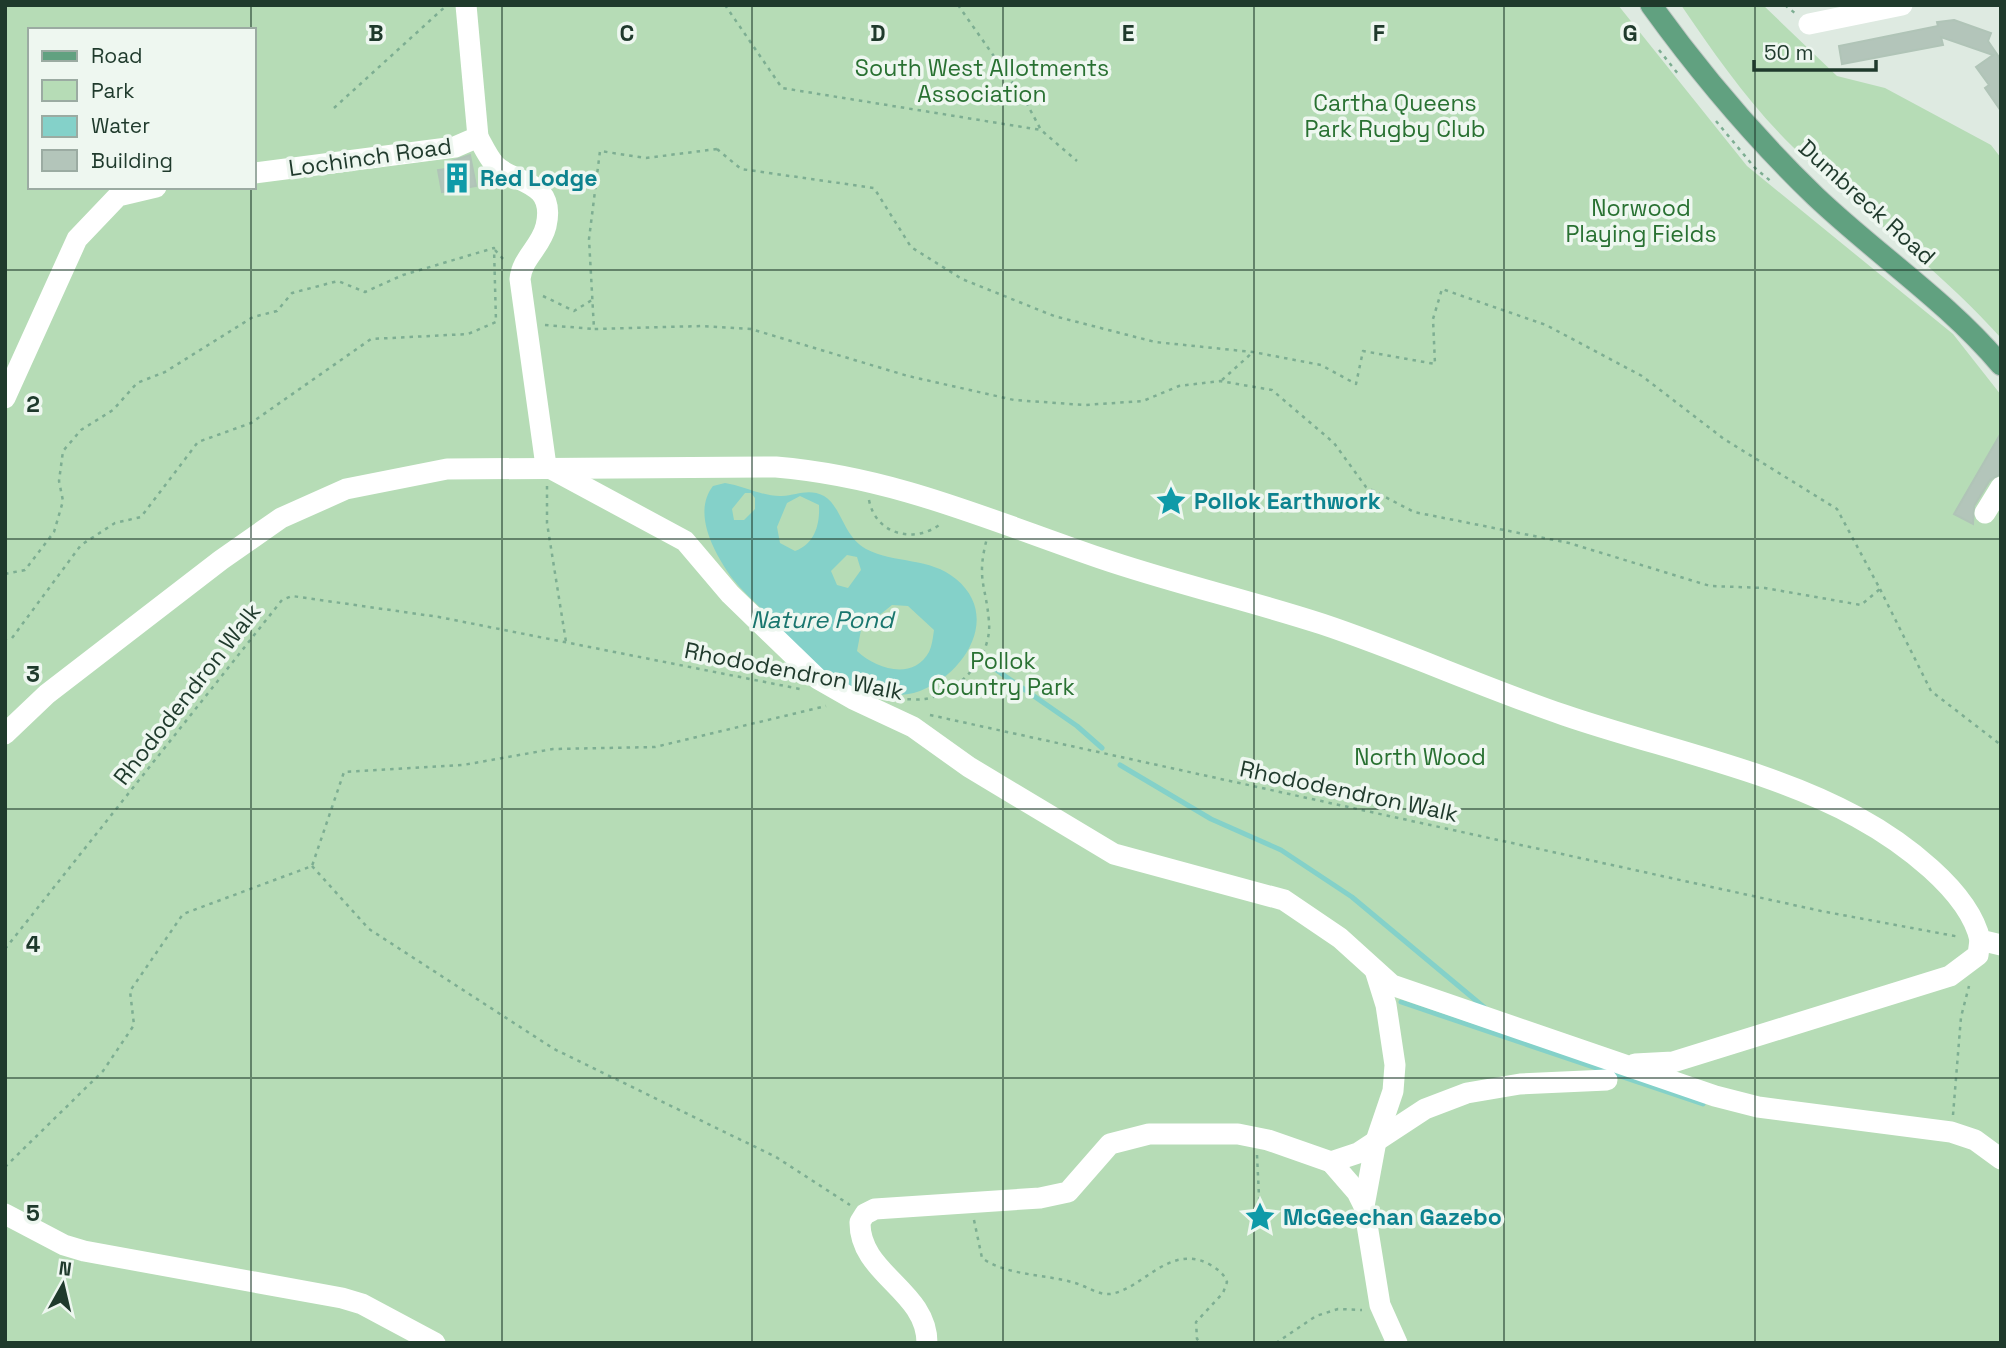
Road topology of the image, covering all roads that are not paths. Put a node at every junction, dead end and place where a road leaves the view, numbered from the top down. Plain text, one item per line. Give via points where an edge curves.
1 (466, 5) edge
2 (1651, 5) edge
3 (1902, 5) edge
4 (1809, 24) dead end
5 (478, 137) junction
6 (256, 173) edge
7 (148, 189) edge
8 (2001, 365) edge
9 (5, 398) edge
10 (546, 466) junction
11 (2001, 487) edge
12 (1985, 513) dead end
13 (5, 734) edge
14 (1986, 947) edge
15 (1376, 973) junction
16 (1613, 1072) junction
17 (1376, 1141) junction
18 (2001, 1159) edge
19 (1331, 1162) junction
20 (1364, 1206) junction
21 (5, 1214) edge
22 (435, 1343) edge
23 (927, 1343) edge
24 (1398, 1343) edge

1 - 5 street, Lochinch Road
2 - 8 main road, Dumbreck Road via 1731,107 1816,197 1909,275
3 - 4 street
5 - 6 street, Lochinch Road via 455,147
5 - 10 street via 496,167 533,184 545,208 540,242 521,265 520,279
7 - 9 street via 118,197 77,239
10 - 13 street via 447,469 400,477 346,489 281,518 120,636
10 - 14 street via 776,467 870,480 1099,558 1321,624 1563,715 1812,794 1911,853 1971,912
10 - 15 street via 685,541 730,594 818,679 913,727 969,767 1114,854 1284,900 1340,939
11 - 12 street
14 - 16 street via 1950,976 1753,1040 1673,1062
15 - 16 street via 1392,985
15 - 17 street via 1387,1005 1395,1065 1394,1091
16 - 17 street via 1475,1090 1425,1109
16 - 18 street via 1758,1107 1951,1132 1975,1140
17 - 19 street
17 - 20 street
19 - 20 street
19 - 23 street via 1257,1138 1203,1132 1124,1139 1110,1144 1068,1192 1040,1198 875,1209 865,1214 860,1231 869,1254 921,1312
20 - 24 street via 1380,1305
21 - 22 street via 85,1251 362,1304

